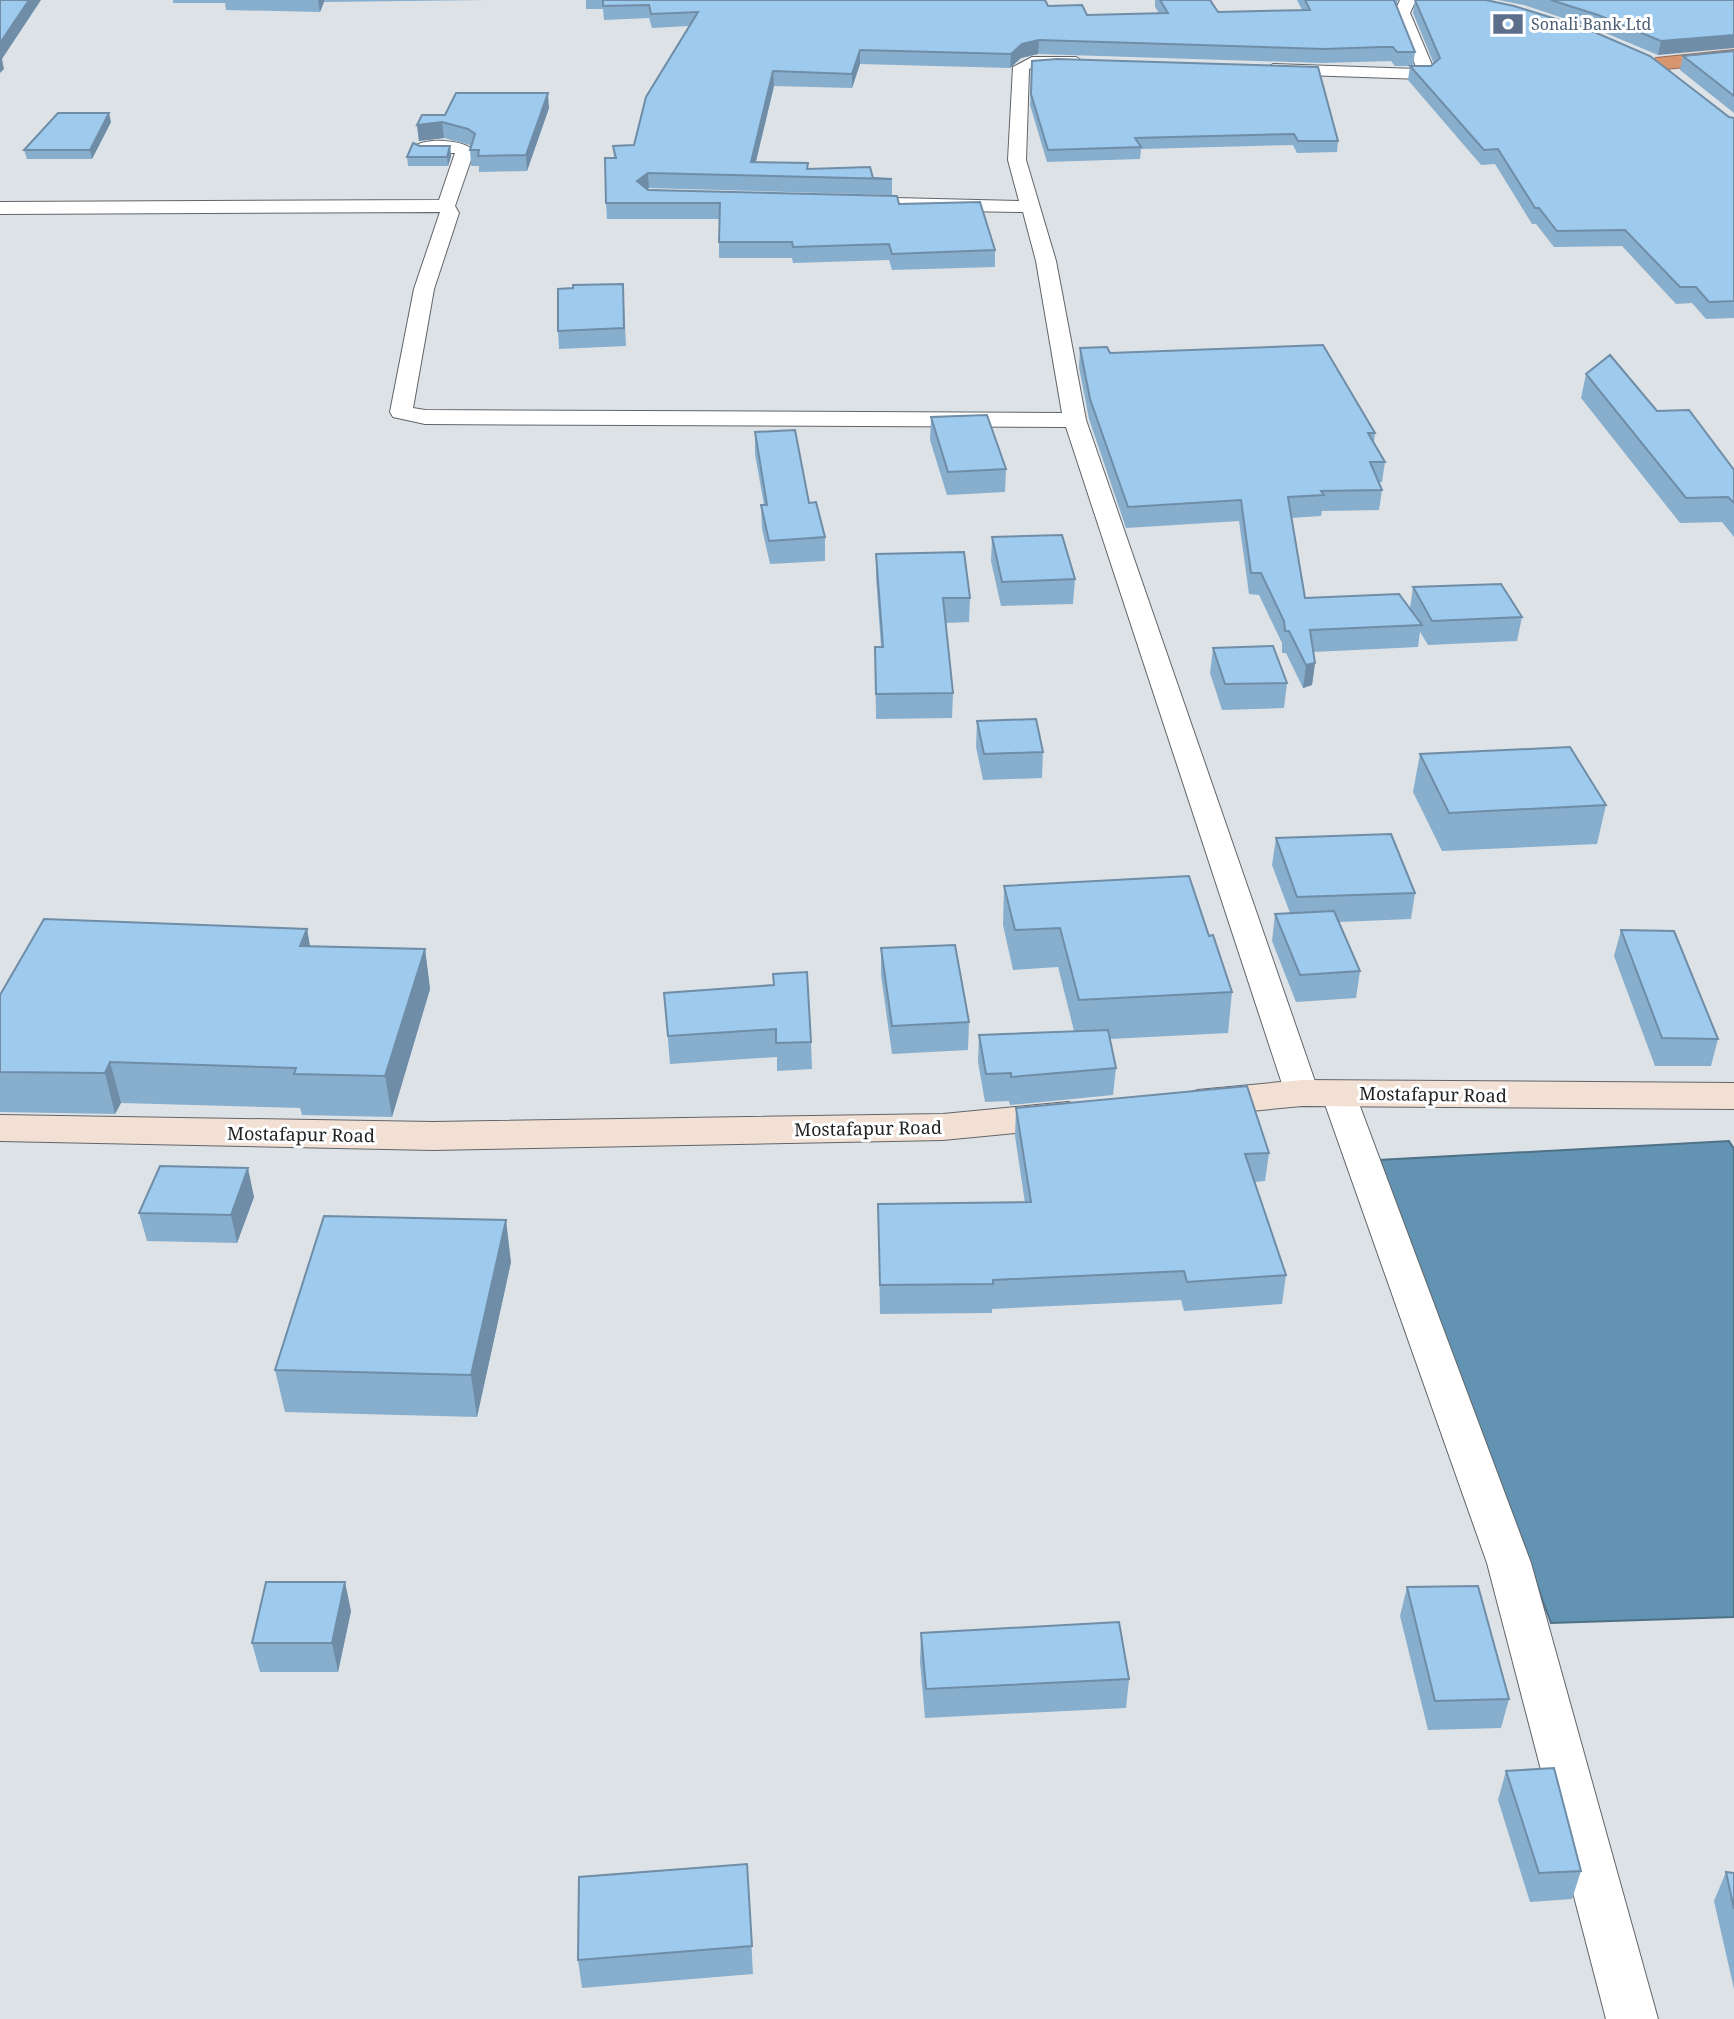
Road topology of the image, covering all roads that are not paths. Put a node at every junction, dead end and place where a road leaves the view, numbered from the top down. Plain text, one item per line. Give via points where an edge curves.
1 (1408, 0) edge
2 (1633, 54) edge
3 (1734, 56) edge
4 (1097, 63) edge
5 (1656, 64) junction
6 (1263, 69) edge
7 (1676, 79) edge
8 (421, 148) edge
9 (840, 202) edge
10 (446, 206) junction
11 (1030, 207) junction
12 (0, 208) edge
13 (1075, 420) junction
14 (1320, 1093) junction
15 (1734, 1096) edge
16 (1164, 1106) edge
17 (1109, 1111) edge
18 (0, 1128) edge
19 (1632, 2019) edge

1 - 6 street via 1402,13 1427,72 1423,74
2 - 5 highway
3 - 5 highway
4 - 11 street via 1032,62 1021,67 1017,160
5 - 7 highway
8 - 10 street via 465,150
9 - 11 street
10 - 12 street
10 - 13 street via 450,212 424,289 401,412 425,417
11 - 13 street via 1045,261
13 - 14 street
14 - 15 street, Mostafapur Road
14 - 16 street, Mostafapur Road
14 - 19 street via 1509,1563
17 - 18 street, Mostafapur Road via 943,1128 447,1136

